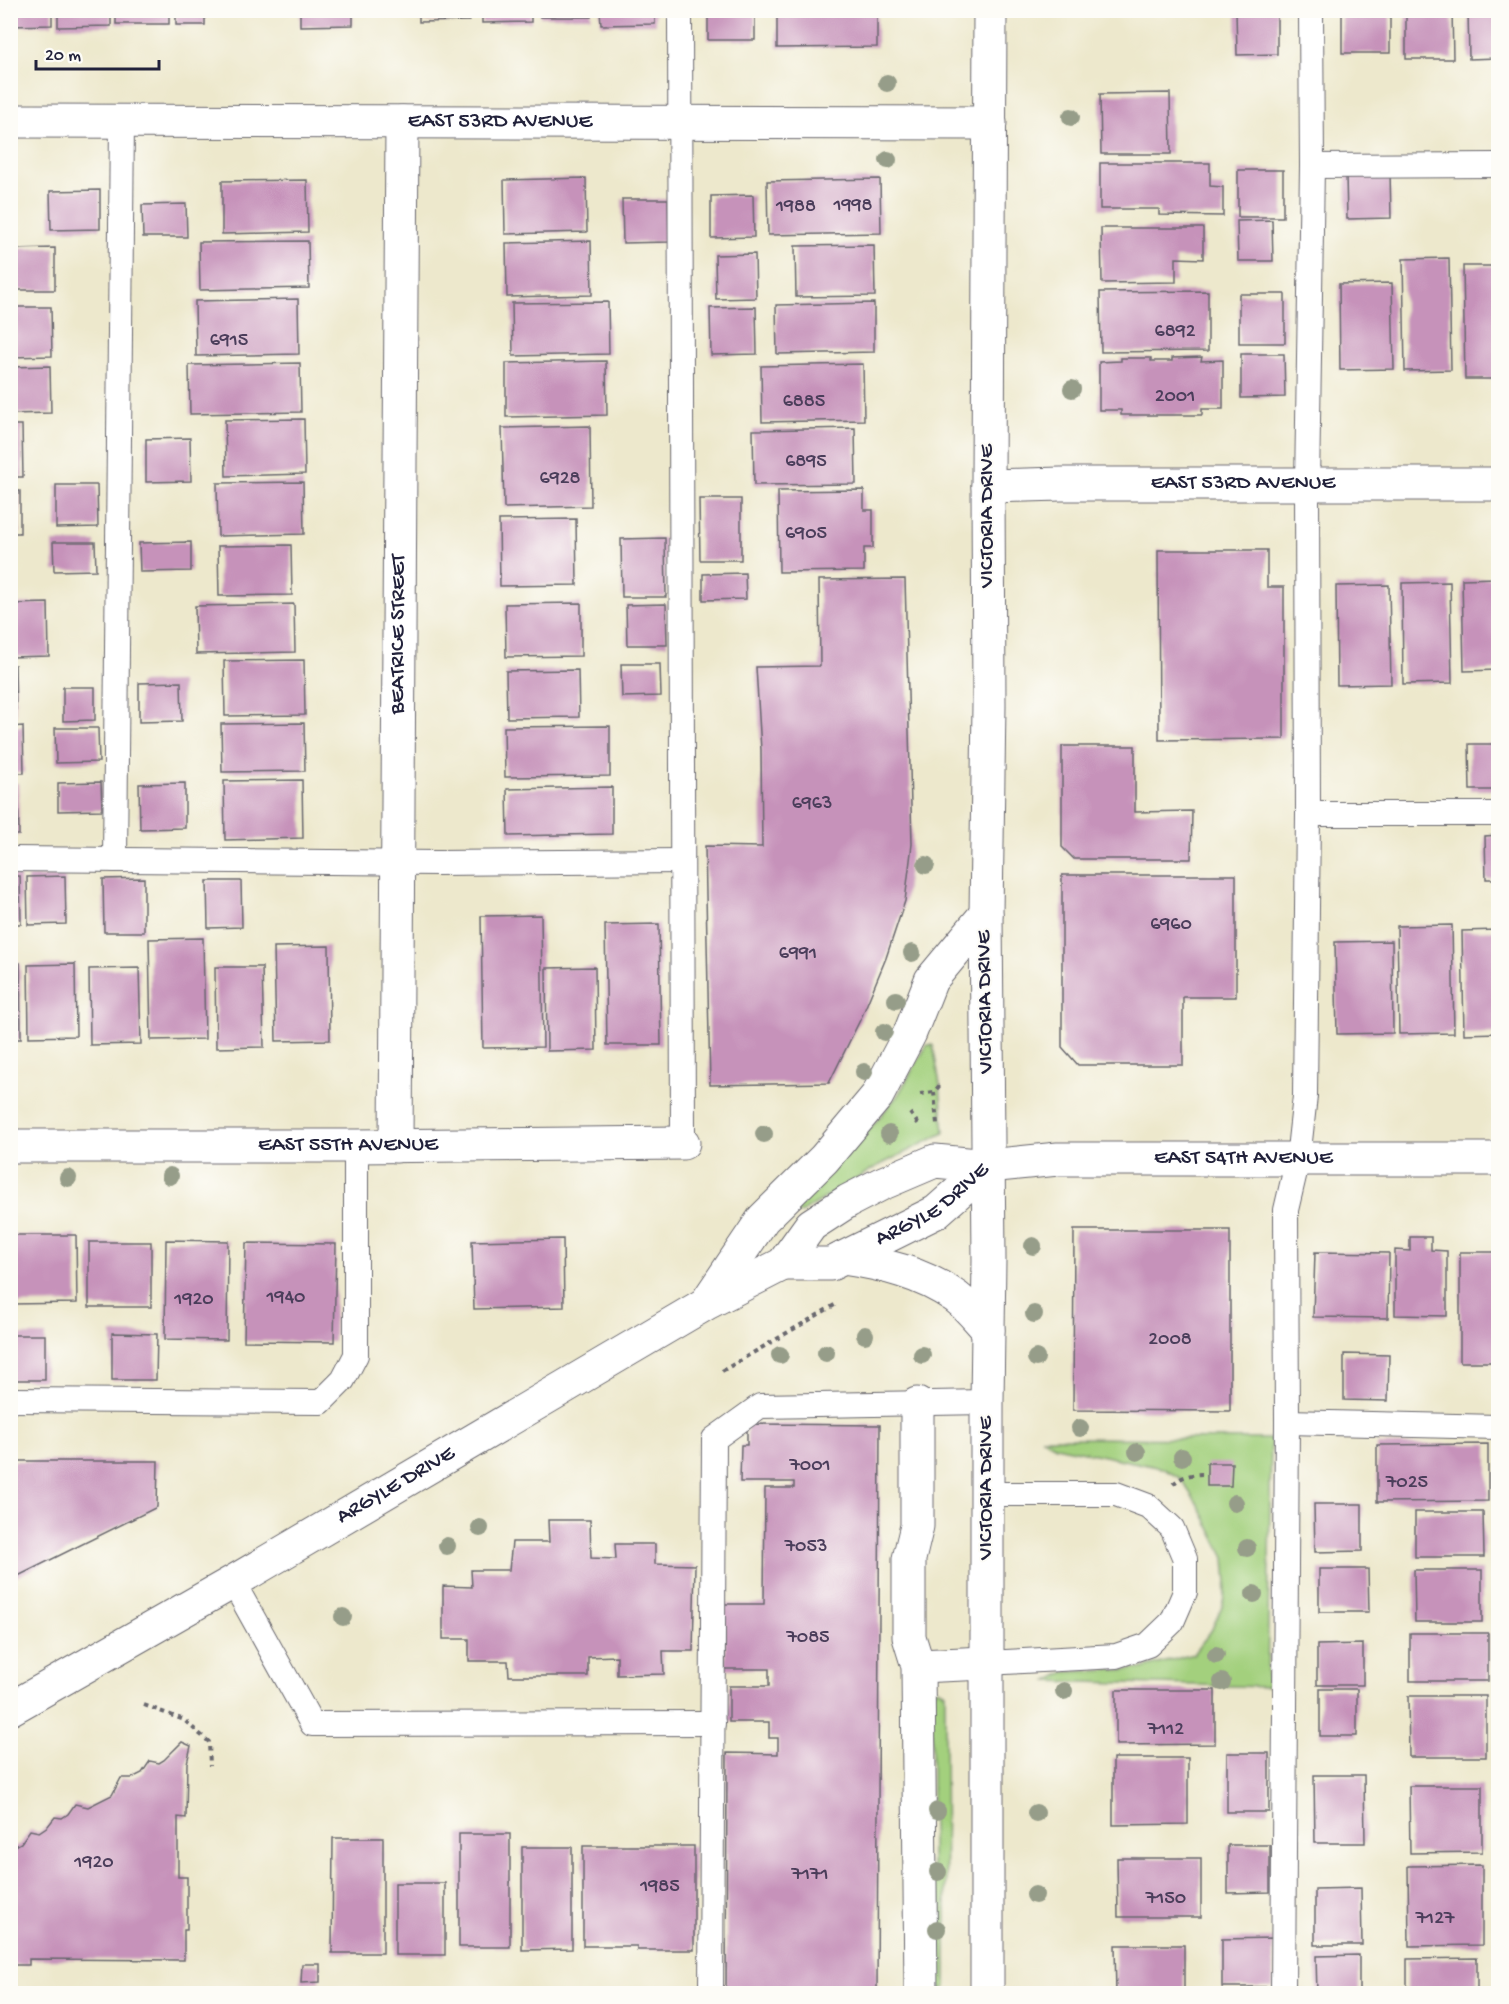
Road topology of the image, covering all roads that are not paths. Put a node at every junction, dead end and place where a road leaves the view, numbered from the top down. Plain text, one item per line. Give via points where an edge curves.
1 (681, 10) edge
2 (990, 10) edge
3 (1311, 10) edge
4 (10, 121) edge
5 (122, 121) junction
6 (402, 122) junction
7 (681, 123) junction
8 (990, 123) junction
9 (1498, 165) edge
10 (1312, 166) junction
11 (1498, 484) edge
12 (1307, 485) junction
13 (988, 486) junction
14 (1308, 814) junction
15 (1498, 814) edge
16 (10, 859) edge
17 (115, 860) junction
18 (681, 861) junction
19 (397, 862) junction
20 (986, 914) junction
21 (683, 1143) joint
22 (10, 1146) edge
23 (356, 1146) junction
24 (396, 1146) junction
25 (1298, 1159) junction
26 (1498, 1160) edge
27 (988, 1166) junction
28 (843, 1258) junction
29 (783, 1264) junction
30 (707, 1303) junction
31 (988, 1330) junction
32 (10, 1400) edge
33 (987, 1402) junction
34 (917, 1404) junction
35 (1287, 1422) junction
36 (1498, 1427) edge
37 (987, 1494) junction
38 (232, 1582) junction
39 (986, 1663) junction
40 (918, 1666) junction
41 (10, 1709) edge
42 (713, 1723) junction
43 (711, 1994) edge
44 (921, 1994) edge
45 (987, 1994) edge
46 (1283, 1994) edge

1 - 7 lane
2 - 8 street, VICTORIA DRIVE
3 - 10 lane
4 - 5 street, EAST 53RD AVENUE
5 - 6 street, EAST 53RD AVENUE
5 - 17 lane
6 - 7 street, EAST 53RD AVENUE
6 - 19 street, BEATRICE STREET
7 - 8 street, EAST 53RD AVENUE
7 - 18 lane
8 - 13 street, VICTORIA DRIVE
9 - 10 lane
10 - 12 lane
11 - 12 street, EAST 53RD AVENUE
12 - 13 street, EAST 53RD AVENUE
12 - 14 lane
13 - 20 street, VICTORIA DRIVE
14 - 15 lane
14 - 25 lane via 1305,1096
16 - 17 lane
17 - 19 lane
18 - 19 lane
18 - 21 lane
19 - 24 street, BEATRICE STREET
20 - 27 street, VICTORIA DRIVE
20 - 30 street via 931,980 910,1033 877,1096 824,1160 763,1220
21 - 24 street, EAST 55TH AVENUE
22 - 23 street, EAST 55TH AVENUE
23 - 24 street, EAST 55TH AVENUE
23 - 32 lane via 356,1354 343,1380 321,1402
25 - 26 street, EAST 54TH AVENUE
25 - 27 street, EAST 54TH AVENUE via 1058,1159
25 - 35 lane via 1286,1210
27 - 28 street, ARGYLE DRIVE via 936,1212
27 - 29 street, ARGYLE DRIVE via 935,1161 881,1184 811,1226
27 - 31 street, VICTORIA DRIVE
28 - 29 street, ARGYLE DRIVE via 831,1264
28 - 31 street via 881,1264 928,1280 957,1298
29 - 30 street, ARGYLE DRIVE
30 - 38 street, ARGYLE DRIVE
31 - 33 street, VICTORIA DRIVE
33 - 34 lane
33 - 37 street, VICTORIA DRIVE
34 - 40 street via 917,1526 909,1559 909,1637
34 - 42 lane via 760,1406 714,1439
35 - 36 lane
35 - 46 lane
37 - 39 street, VICTORIA DRIVE
37 - 39 lane via 1116,1494 1148,1506 1172,1528 1185,1558 1185,1592 1172,1622 1148,1646 1116,1656
38 - 41 street, ARGYLE DRIVE
38 - 42 lane via 312,1724
39 - 40 street
39 - 45 street, VICTORIA DRIVE
40 - 44 street
42 - 43 lane

